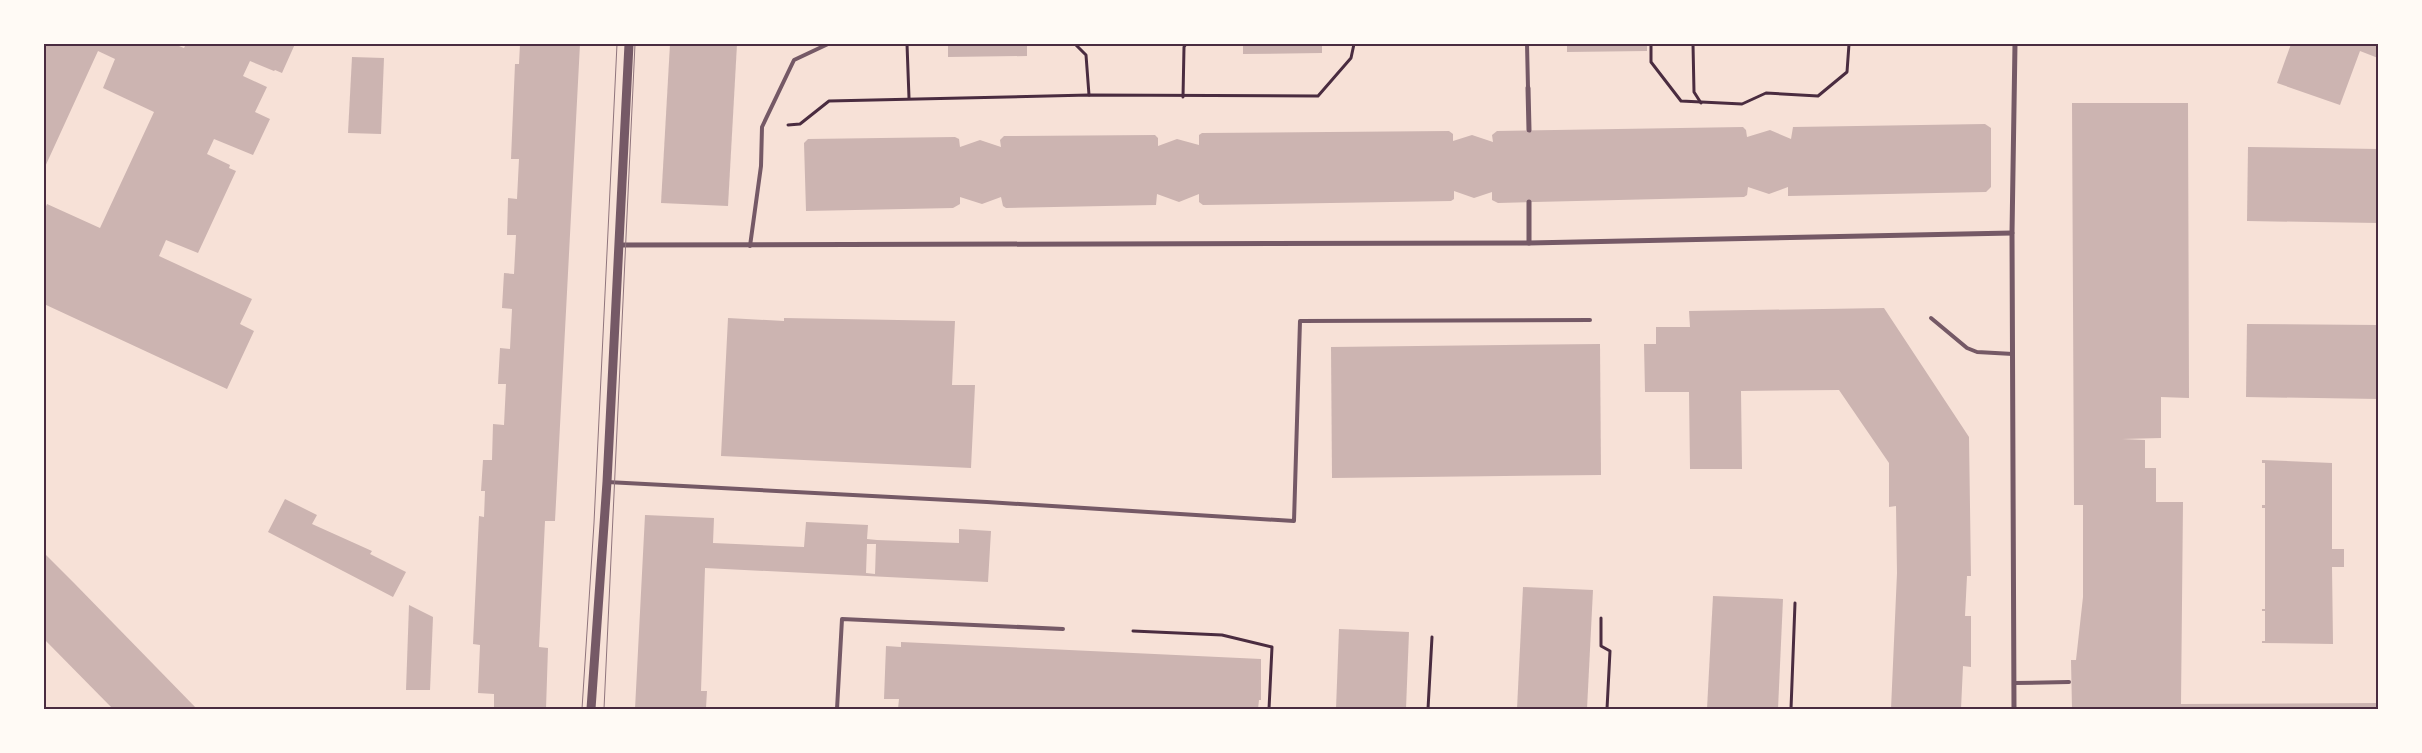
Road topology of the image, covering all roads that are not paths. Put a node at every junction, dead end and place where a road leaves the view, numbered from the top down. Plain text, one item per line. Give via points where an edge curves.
1 (629, 44) edge
2 (828, 44) edge
3 (1527, 44) edge
4 (2014, 44) edge
5 (1528, 88) joint
6 (1529, 130) dead end
7 (1529, 202) dead end
8 (2012, 232) junction
9 (1529, 244) junction
10 (618, 245) junction
11 (750, 246) junction
12 (1931, 318) dead end
13 (1590, 320) dead end
14 (2013, 354) junction
15 (607, 482) junction
16 (1062, 629) dead end
17 (2070, 682) dead end
18 (2014, 683) junction
19 (590, 709) edge
20 (837, 709) edge
21 (2014, 709) edge

1 - 10 street
2 - 11 lane via 794,60 762,126 761,166
3 - 5 lane
4 - 8 street
5 - 6 street
7 - 9 street
8 - 9 street
8 - 14 street
9 - 11 street
10 - 11 street
10 - 15 street
12 - 14 lane via 1967,348 1977,352
13 - 15 lane via 1300,321 1294,521
14 - 18 street
15 - 19 street
16 - 20 lane via 842,619
17 - 18 lane
18 - 21 street

